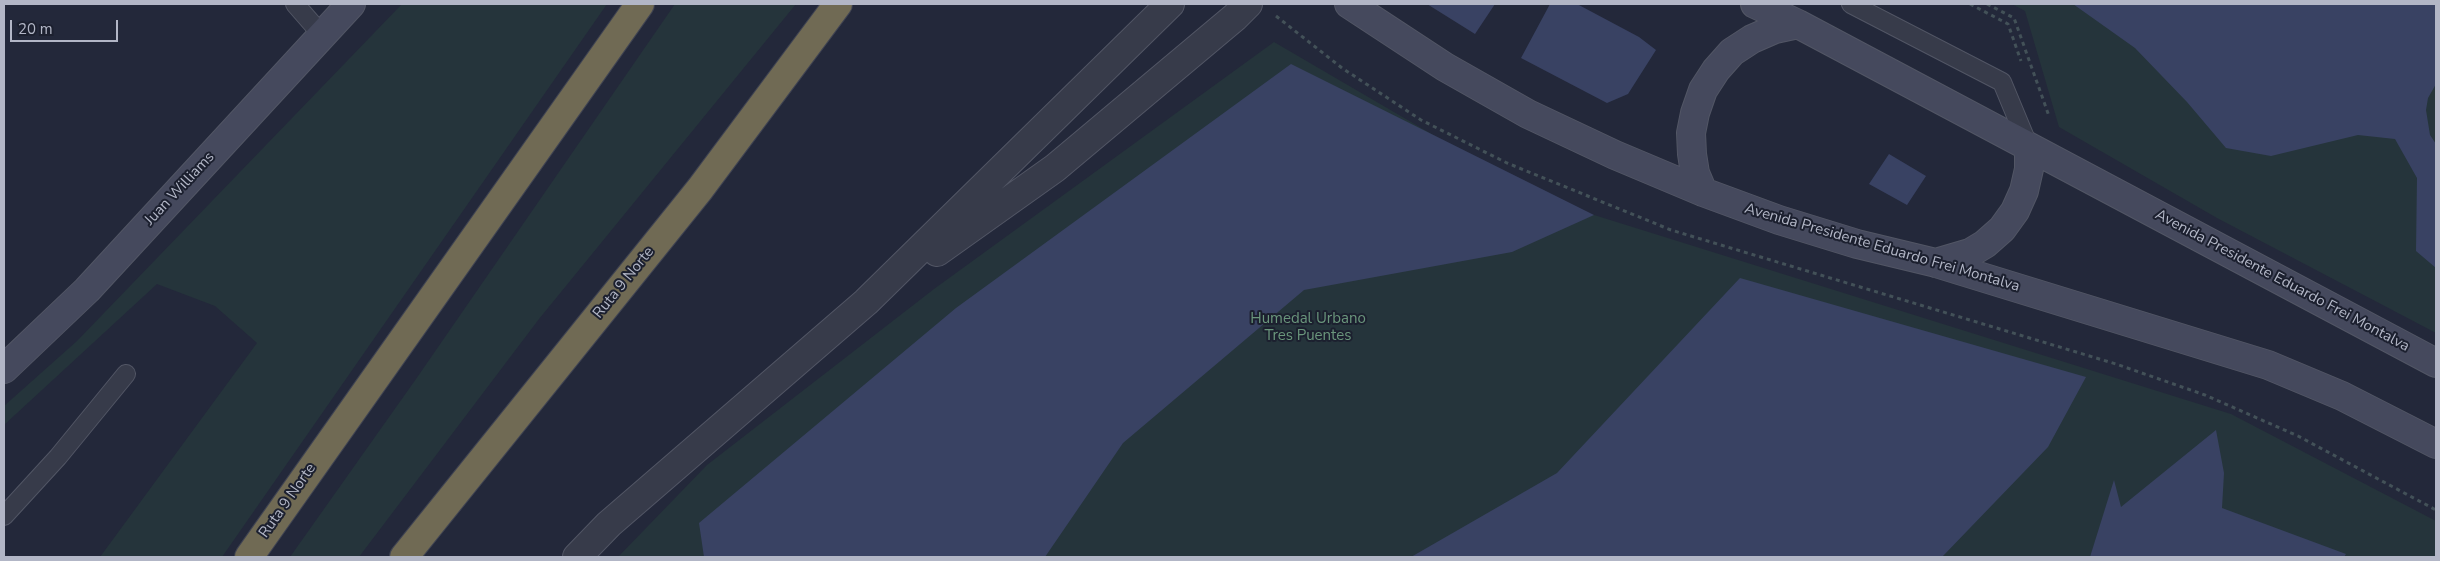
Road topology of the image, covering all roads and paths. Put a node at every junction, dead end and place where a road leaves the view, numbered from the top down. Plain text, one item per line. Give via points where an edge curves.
1 (295, 4) edge
2 (351, 4) edge
3 (640, 4) edge
4 (838, 4) edge
5 (1170, 4) edge
6 (1248, 4) edge
7 (1349, 4) edge
8 (1758, 4) edge
9 (1852, 4) edge
10 (1798, 24) junction
11 (322, 35) junction
12 (2029, 147) junction
13 (1702, 192) junction
14 (1936, 263) junction
15 (866, 302) junction
16 (2436, 363) edge
17 (4, 369) edge
18 (126, 374) dead end
19 (2436, 444) edge
20 (4, 516) edge
21 (249, 557) edge
22 (404, 557) edge
23 (577, 557) edge

1 - 11 lane
2 - 11 main road, Juan Williams
3 - 21 highway, Ruta 9 Norte
4 - 22 highway, Ruta 9 Norte via 700,188
5 - 15 street
6 - 15 street via 1236,18 1055,168
7 - 13 main road, Avenida Presidente Eduardo Frei Montalva via 1445,67 1528,114
8 - 10 main road, Avenida Presidente Eduardo Frei Montalva
9 - 12 lane via 2002,82
10 - 12 main road, Avenida Presidente Eduardo Frei Montalva
10 - 13 main road via 1752,38 1732,52 1703,90 1691,133 1695,174
11 - 17 main road, Juan Williams via 86,290
12 - 14 main road via 2024,191 2002,229 1970,253
12 - 16 main road, Avenida Presidente Eduardo Frei Montalva
13 - 14 main road, Avenida Presidente Eduardo Frei Montalva via 1857,244
14 - 19 main road, Avenida Presidente Eduardo Frei Montalva via 2268,365 2342,396
15 - 23 street via 609,524
18 - 20 lane via 58,457

